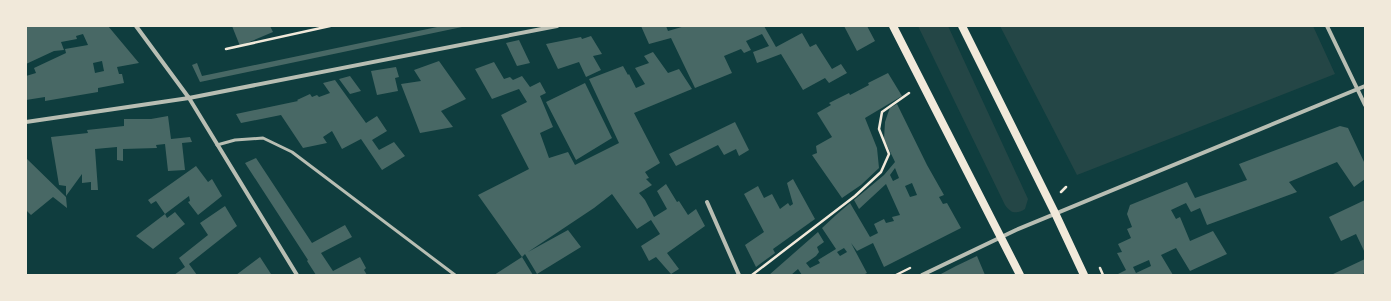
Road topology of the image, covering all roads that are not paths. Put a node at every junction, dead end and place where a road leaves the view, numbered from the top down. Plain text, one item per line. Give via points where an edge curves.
1 (136, 26) edge
2 (557, 26) edge
3 (893, 26) edge
4 (962, 26) edge
5 (1327, 26) edge
6 (1365, 86) edge
7 (1358, 89) junction
8 (188, 98) junction
9 (1365, 106) edge
10 (26, 122) edge
11 (217, 145) junction
12 (707, 202) dead end
13 (1055, 213) junction
14 (1000, 237) junction
15 (297, 275) edge
16 (455, 275) edge
17 (739, 275) edge
18 (922, 275) edge
19 (1020, 275) edge
20 (1084, 275) edge

1 - 8 street
2 - 8 street
3 - 14 main road
4 - 13 main road
5 - 7 street
6 - 7 street
7 - 9 street
7 - 13 street
8 - 10 street
8 - 11 street
11 - 15 street
11 - 16 lane via 235,140 263,138 292,152
12 - 17 street
13 - 14 street
13 - 20 main road
14 - 18 street
14 - 19 main road

